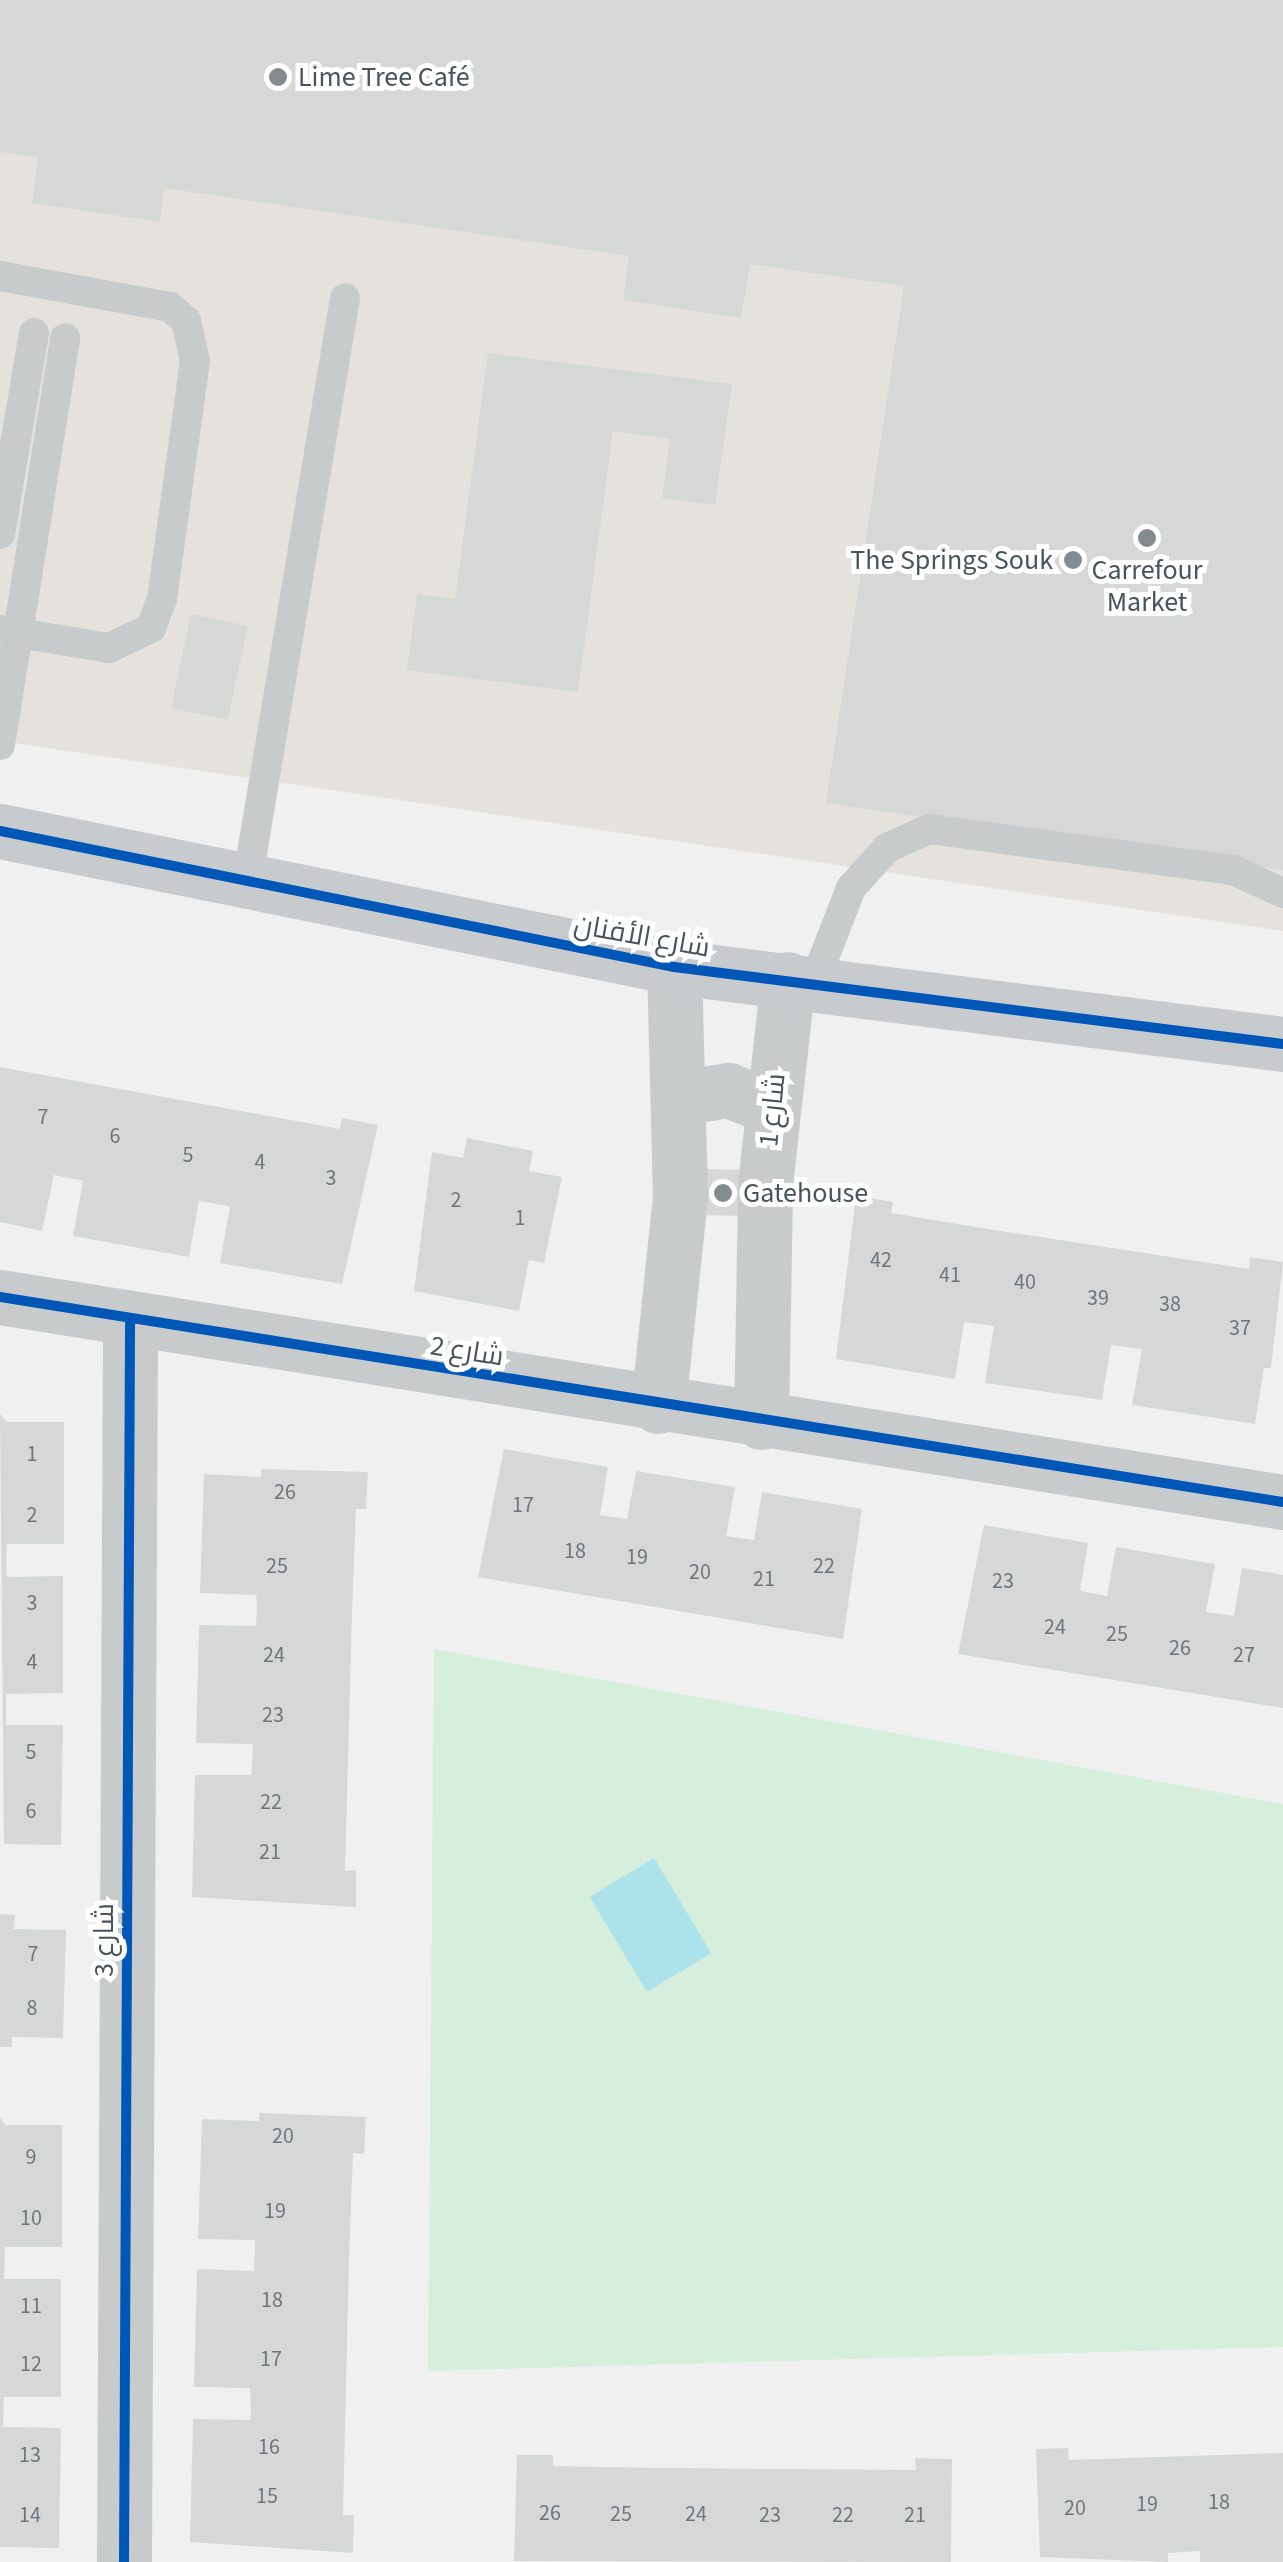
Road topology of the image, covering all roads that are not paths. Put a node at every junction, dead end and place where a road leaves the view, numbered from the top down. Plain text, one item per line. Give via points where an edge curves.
1 (0, 276) edge
2 (345, 298) dead end
3 (34, 333) dead end
4 (65, 338) dead end
5 (0, 534) edge
6 (9, 632) edge
7 (0, 746) edge
8 (0, 831) edge
9 (247, 884) junction
10 (1283, 894) edge
11 (674, 967) junction
12 (801, 981) junction
13 (1283, 1044) edge
14 (682, 1098) junction
15 (772, 1107) junction
16 (676, 1267) junction
17 (761, 1271) junction
18 (0, 1296) edge
19 (130, 1318) junction
20 (658, 1406) junction
21 (761, 1422) junction
22 (1283, 1502) edge
23 (124, 2562) edge

1 - 6 lane via 170,307 194,340 159,615 125,646
2 - 9 lane
3 - 5 lane
4 - 6 lane
6 - 7 lane
8 - 9 street, شارع الأفنان
9 - 11 street, شارع الأفنان
10 - 12 lane via 1234,870 929,829 887,848 851,888
11 - 12 street, شارع الأفنان
11 - 14 street
12 - 13 street, شارع الأفنان
12 - 15 street, شارع 1
14 - 15 street via 728,1090
14 - 16 street
15 - 17 street, شارع 1
16 - 17 street via 718,1283
16 - 20 street
17 - 21 street, شارع 1
18 - 19 street, شارع 2
19 - 20 street, شارع 2
19 - 23 street, شارع 3
20 - 21 street, شارع 2
21 - 22 street, شارع 2

